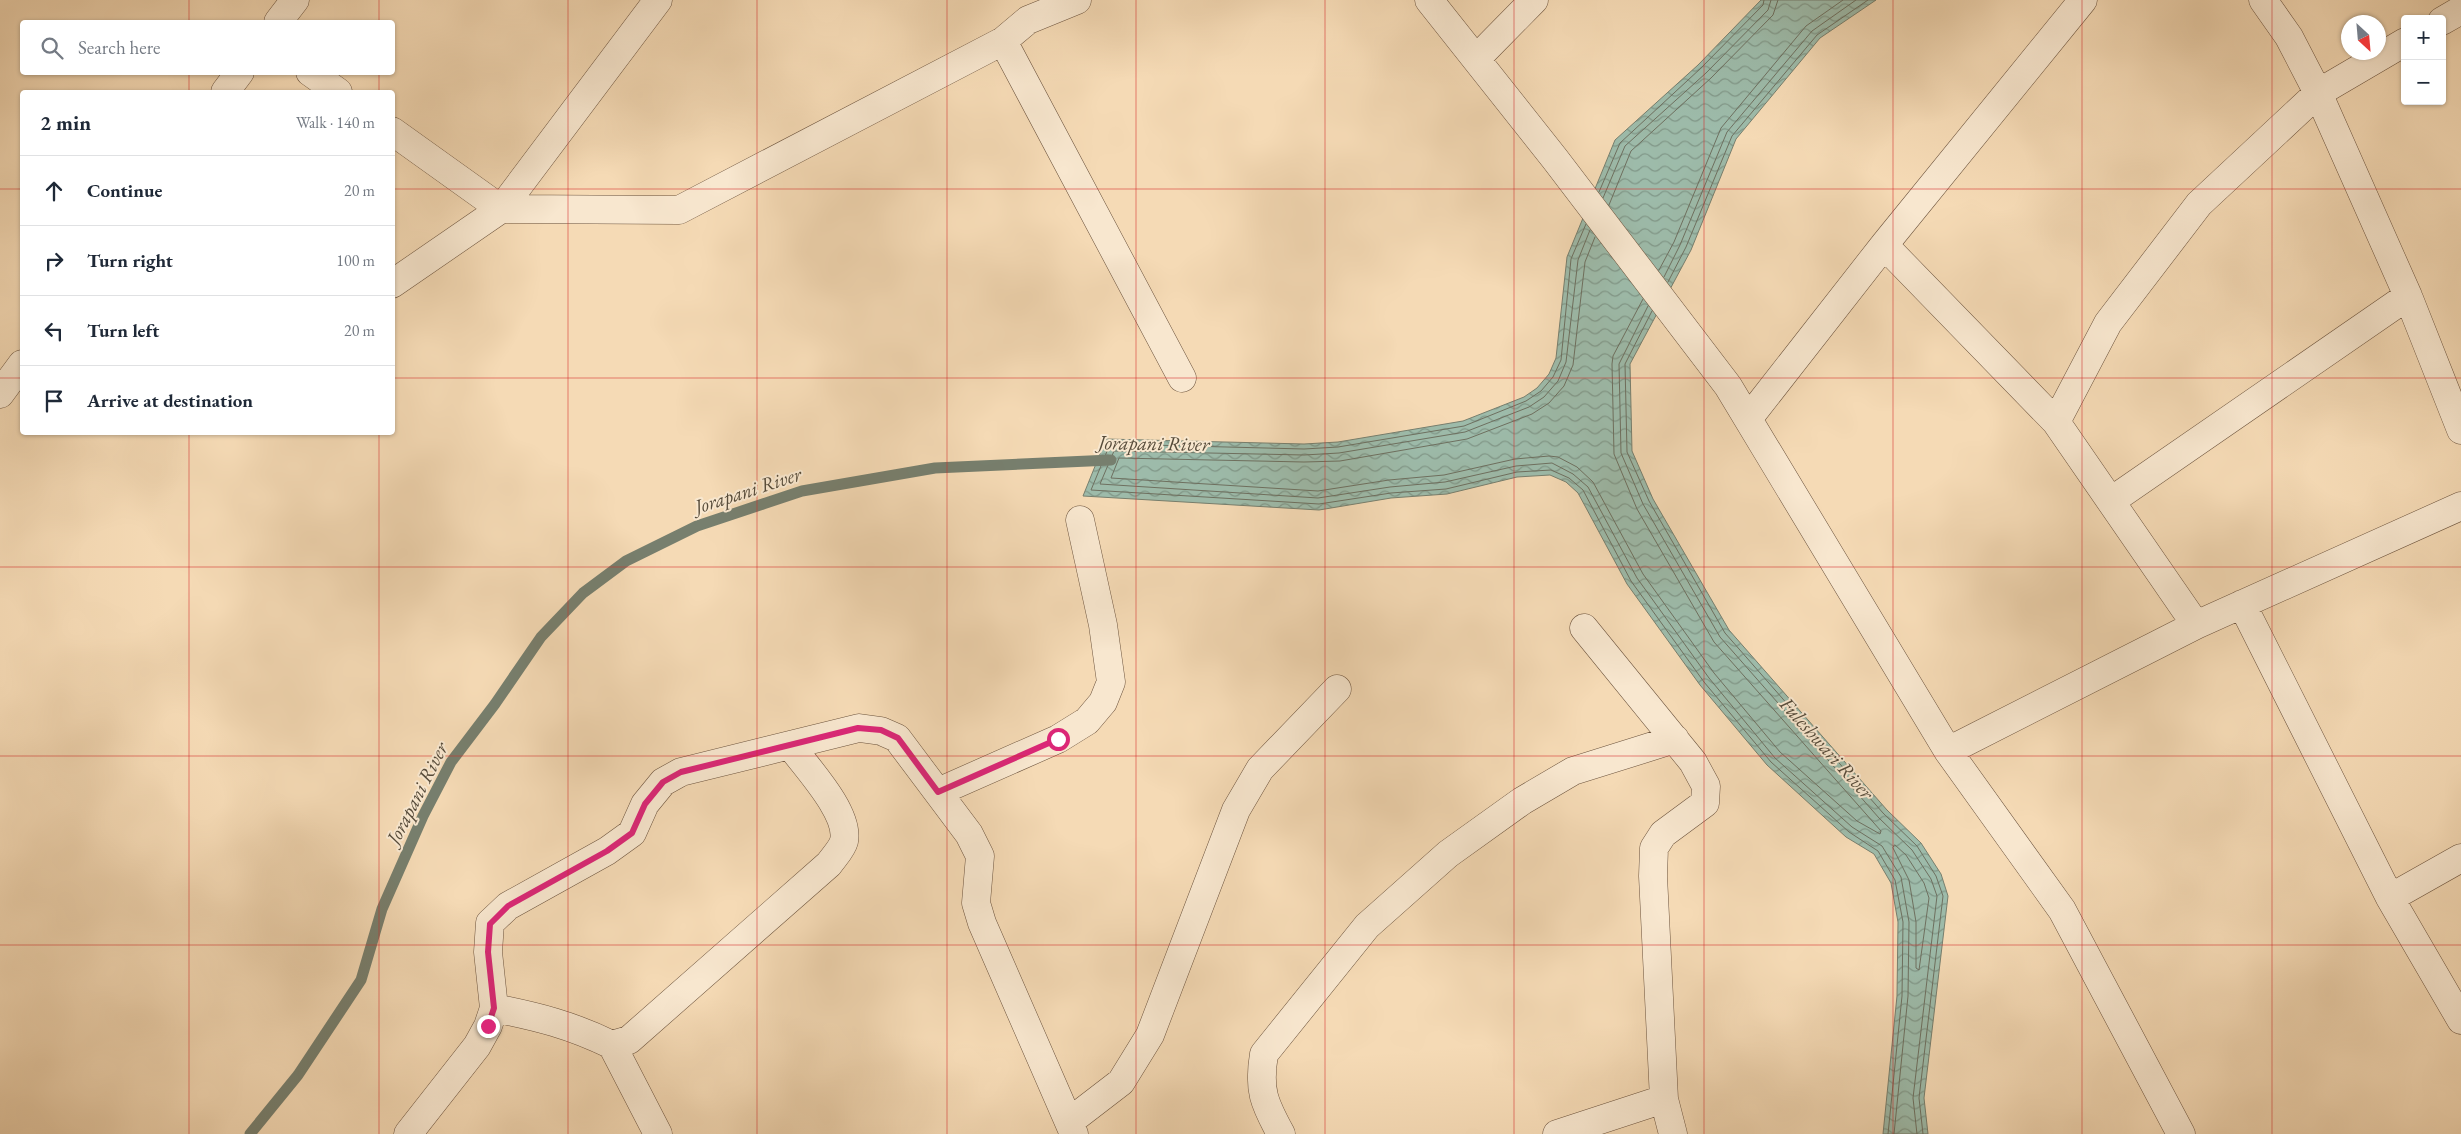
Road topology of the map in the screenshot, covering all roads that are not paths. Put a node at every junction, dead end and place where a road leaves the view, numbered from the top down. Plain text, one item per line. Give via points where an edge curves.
1 (295, 0) edge
2 (658, 0) edge
3 (1077, 0) edge
4 (1429, 0) edge
5 (1534, 0) edge
6 (2084, 0) edge
7 (2263, 0) edge
8 (2461, 10) edge
9 (2446, 19) edge
10 (280, 20) edge
11 (1003, 41) junction
12 (2401, 44) edge
13 (1476, 59) junction
14 (238, 75) edge
15 (314, 75) edge
16 (226, 90) edge
17 (335, 90) edge
18 (2318, 93) junction
19 (395, 133) edge
20 (501, 209) junction
21 (1884, 245) junction
22 (395, 282) edge
23 (2408, 296) junction
24 (20, 367) edge
25 (1182, 378) dead end
26 (0, 394) edge
27 (1748, 419) junction
28 (2056, 422) junction
29 (2461, 430) edge
30 (2111, 501) junction
31 (2461, 506) edge
32 (1080, 520) dead end
33 (2242, 604) junction
34 (2196, 625) junction
35 (1584, 628) dead end
36 (1337, 689) dead end
37 (1675, 739) junction
38 (790, 745) junction
39 (1948, 751) junction
40 (938, 792) junction
41 (2461, 858) edge
42 (2390, 898) junction
43 (494, 1008) junction
44 (2461, 1020) edge
45 (612, 1045) junction
46 (1664, 1098) junction
47 (1071, 1128) edge
48 (408, 1134) edge
49 (658, 1134) edge
50 (1281, 1134) edge
51 (1557, 1134) edge
52 (1673, 1134) edge
53 (2181, 1134) edge

1 - 10 street
2 - 20 street
3 - 11 street via 1028,20
4 - 13 street
5 - 13 street
6 - 21 street
7 - 18 street via 2289,37
8 - 9 street
11 - 20 street via 679,210
11 - 25 street
12 - 18 street
13 - 27 street via 1728,386
14 - 16 street
15 - 17 street
18 - 23 street
18 - 28 street via 2199,204 2108,322
19 - 20 street
20 - 22 street
21 - 27 street
21 - 28 street
23 - 29 street
23 - 30 street
24 - 26 street
27 - 39 street
28 - 30 street
30 - 34 street
31 - 33 street
32 - 40 street via 1103,625 1111,682 1103,702 1086,722 1058,739
33 - 34 street
33 - 42 street
34 - 39 street
35 - 37 street
36 - 47 street via 1260,769 1236,810 1150,1036 1121,1082
37 - 46 street via 1706,786 1705,803 1663,834 1654,848
37 - 50 street via 1573,771 1522,801 1448,854 1367,926 1264,1054 1260,1075 1264,1104
38 - 40 street via 858,728 881,730 898,738
38 - 43 street via 681,772 663,782 645,804 632,833 607,851 508,906 490,924 488,952
38 - 45 street via 833,803 843,823 844,842 829,864 645,1027 629,1040
39 - 53 street via 2062,910
40 - 47 street via 969,834 980,856 976,903 982,922
41 - 42 street
42 - 44 street
43 - 45 street via 543,1017 578,1028
43 - 48 street via 477,1046
45 - 49 street
46 - 51 street
46 - 52 street

